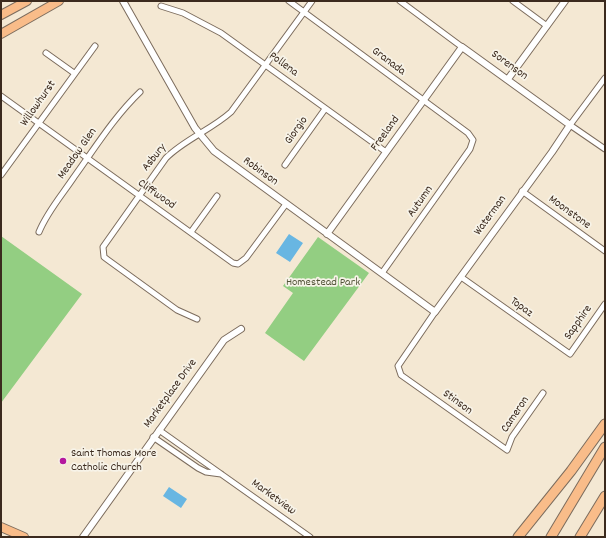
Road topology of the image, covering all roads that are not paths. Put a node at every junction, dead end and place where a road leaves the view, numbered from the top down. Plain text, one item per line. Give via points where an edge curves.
1 (27, 1) edge
2 (60, 1) edge
3 (123, 1) edge
4 (289, 1) edge
5 (312, 1) edge
6 (400, 1) edge
7 (513, 1) edge
8 (565, 1) edge
9 (161, 6) dead end
10 (304, 12) junction
11 (1, 15) edge
12 (547, 26) junction
13 (1, 34) edge
14 (95, 46) dead end
15 (462, 47) junction
16 (46, 53) dead end
17 (266, 65) junction
18 (74, 73) junction
19 (605, 78) edge
20 (508, 79) junction
21 (140, 92) dead end
22 (1, 96) edge
23 (423, 100) junction
24 (325, 109) junction
25 (39, 123) junction
26 (570, 125) junction
27 (199, 134) junction
28 (473, 140) joint
29 (605, 149) edge
30 (386, 152) junction
31 (88, 157) junction
32 (285, 165) dead end
33 (1, 175) edge
34 (522, 191) junction
35 (139, 196) junction
36 (217, 196) dead end
37 (286, 204) junction
38 (39, 232) dead end
39 (191, 232) junction
40 (327, 234) junction
41 (605, 251) edge
42 (382, 273) junction
43 (461, 277) junction
44 (605, 304) edge
45 (436, 312) junction
46 (197, 319) dead end
47 (240, 329) dead end
48 (570, 354) joint
49 (398, 369) joint
50 (543, 393) dead end
51 (605, 424) edge
52 (159, 430) junction
53 (154, 437) junction
54 (605, 447) edge
55 (507, 450) joint
56 (224, 475) junction
57 (605, 496) edge
58 (1, 527) edge
59 (24, 537) edge
60 (83, 537) edge
61 (310, 537) edge
62 (518, 537) edge
63 (551, 537) edge
64 (580, 537) edge

1 - 11 main road
2 - 13 main road
3 - 27 street, Robinson
4 - 10 street, Granada
5 - 10 street, Asbury
6 - 15 street, Sorenson
7 - 12 street
8 - 12 street
9 - 17 street, Pollena via 202,22
10 - 17 street, Asbury
10 - 23 street, Granada
12 - 20 street
14 - 18 street, Willowhurst
15 - 20 street, Sorenson
15 - 23 street, Freeland
16 - 18 street
17 - 24 street, Pollena
17 - 27 street, Asbury via 231,112
18 - 25 street, Willowhurst
19 - 26 street, Waterman
20 - 26 street, Sorenson
21 - 31 street, Meadow Glen via 124,108
22 - 25 street, Cliffwood
23 - 28 street, Granada via 468,133
23 - 30 street, Freeland
24 - 30 street, Pollena
24 - 32 street, Giorgio
25 - 31 street, Cliffwood
25 - 33 street, Willowhurst
26 - 29 street, Sorenson
26 - 34 street, Waterman
27 - 35 street, Asbury via 171,153
27 - 37 street, Robinson via 214,151
28 - 42 street, Autumn via 470,149
30 - 40 street, Freeland
31 - 35 street, Cliffwood
31 - 38 street, Meadow Glen via 44,219
34 - 41 street, Moonstone
34 - 43 street, Waterman
35 - 39 street, Cliffwood
35 - 46 street, Asbury via 103,247 104,257 177,310
36 - 39 street
37 - 39 street, Cliffwood via 246,258 238,264 229,261
37 - 40 street, Robinson
40 - 42 street, Robinson
42 - 45 street, Robinson
43 - 45 street, Waterman
43 - 48 street, Topaz
44 - 48 street, Sapphire
45 - 49 street, Waterman via 407,351
47 - 52 street, Marketplace Drive via 224,340
49 - 55 street, Stinson via 401,375
50 - 55 street, Cameron via 512,437
51 - 62 highway
52 - 53 street, Marketplace Drive
52 - 56 street, Marketview
53 - 56 street, Marketview via 198,468
53 - 60 street, Marketplace Drive
54 - 63 highway
56 - 61 street, Marketview
57 - 64 highway
58 - 59 main road

